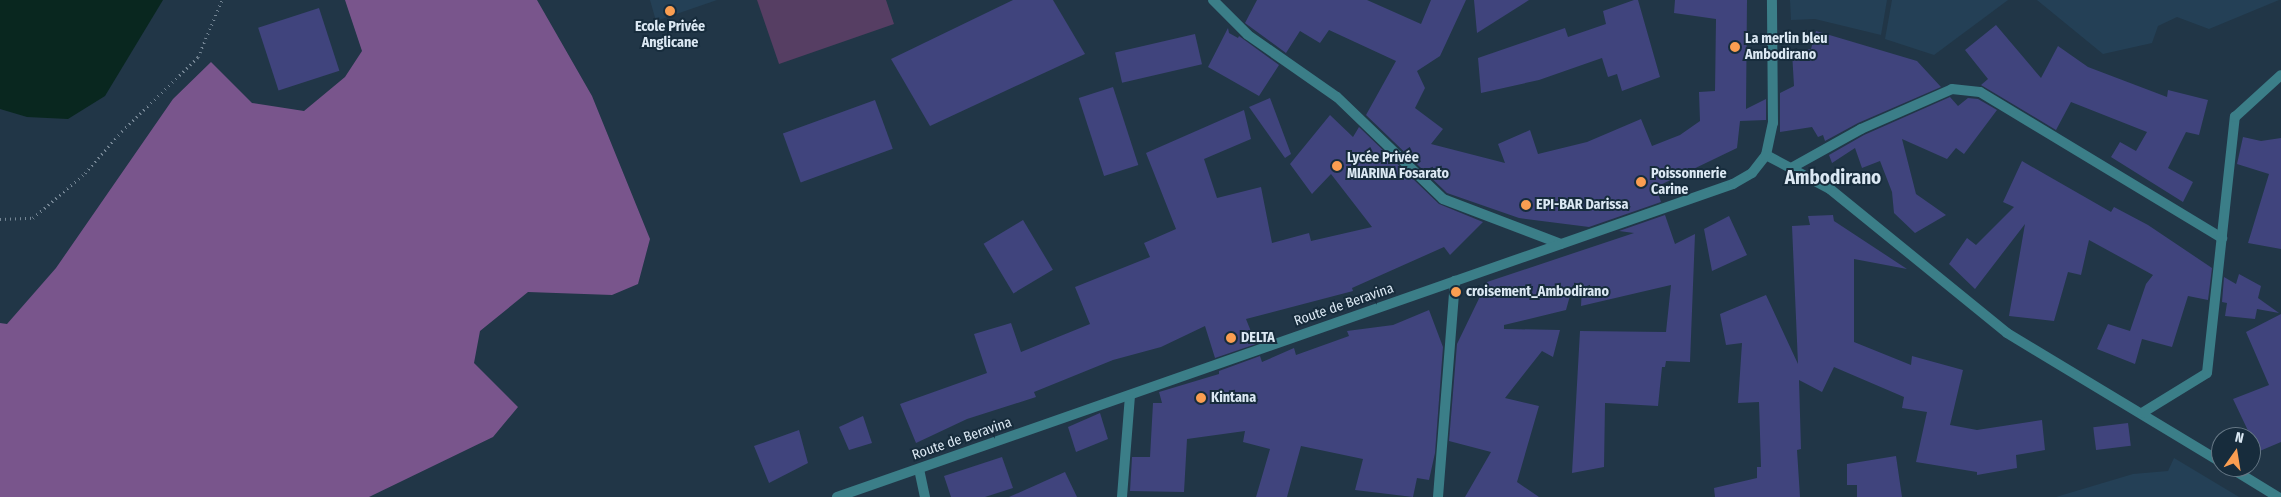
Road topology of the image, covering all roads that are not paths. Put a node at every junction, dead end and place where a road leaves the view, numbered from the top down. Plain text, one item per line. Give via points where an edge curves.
1 (1213, 0) edge
2 (1772, 0) edge
3 (2281, 75) edge
4 (1766, 155) junction
5 (1791, 168) junction
6 (2222, 238) junction
7 (1561, 244) junction
8 (1455, 281) junction
9 (1130, 395) junction
10 (2142, 413) junction
11 (2211, 456) edge
12 (919, 469) junction
13 (2245, 477) edge
14 (837, 497) edge
15 (925, 497) edge
16 (1122, 497) edge
17 (1438, 497) edge
18 (2278, 497) edge

1 - 7 street via 1248,35 1337,97 1443,199
2 - 4 street via 1773,123
3 - 6 street via 2235,117
4 - 5 street
4 - 7 street, Route de Beravina via 1752,173 1732,184
5 - 6 street via 1861,130 1952,89 1980,92
5 - 10 street via 1830,189 2007,333
6 - 10 street via 2207,373
7 - 8 street, Route de Beravina
8 - 9 street, Route de Beravina
8 - 17 street
9 - 12 street, Route de Beravina
9 - 16 street
10 - 11 street
12 - 14 street, Route de Beravina
12 - 15 street
13 - 18 street

